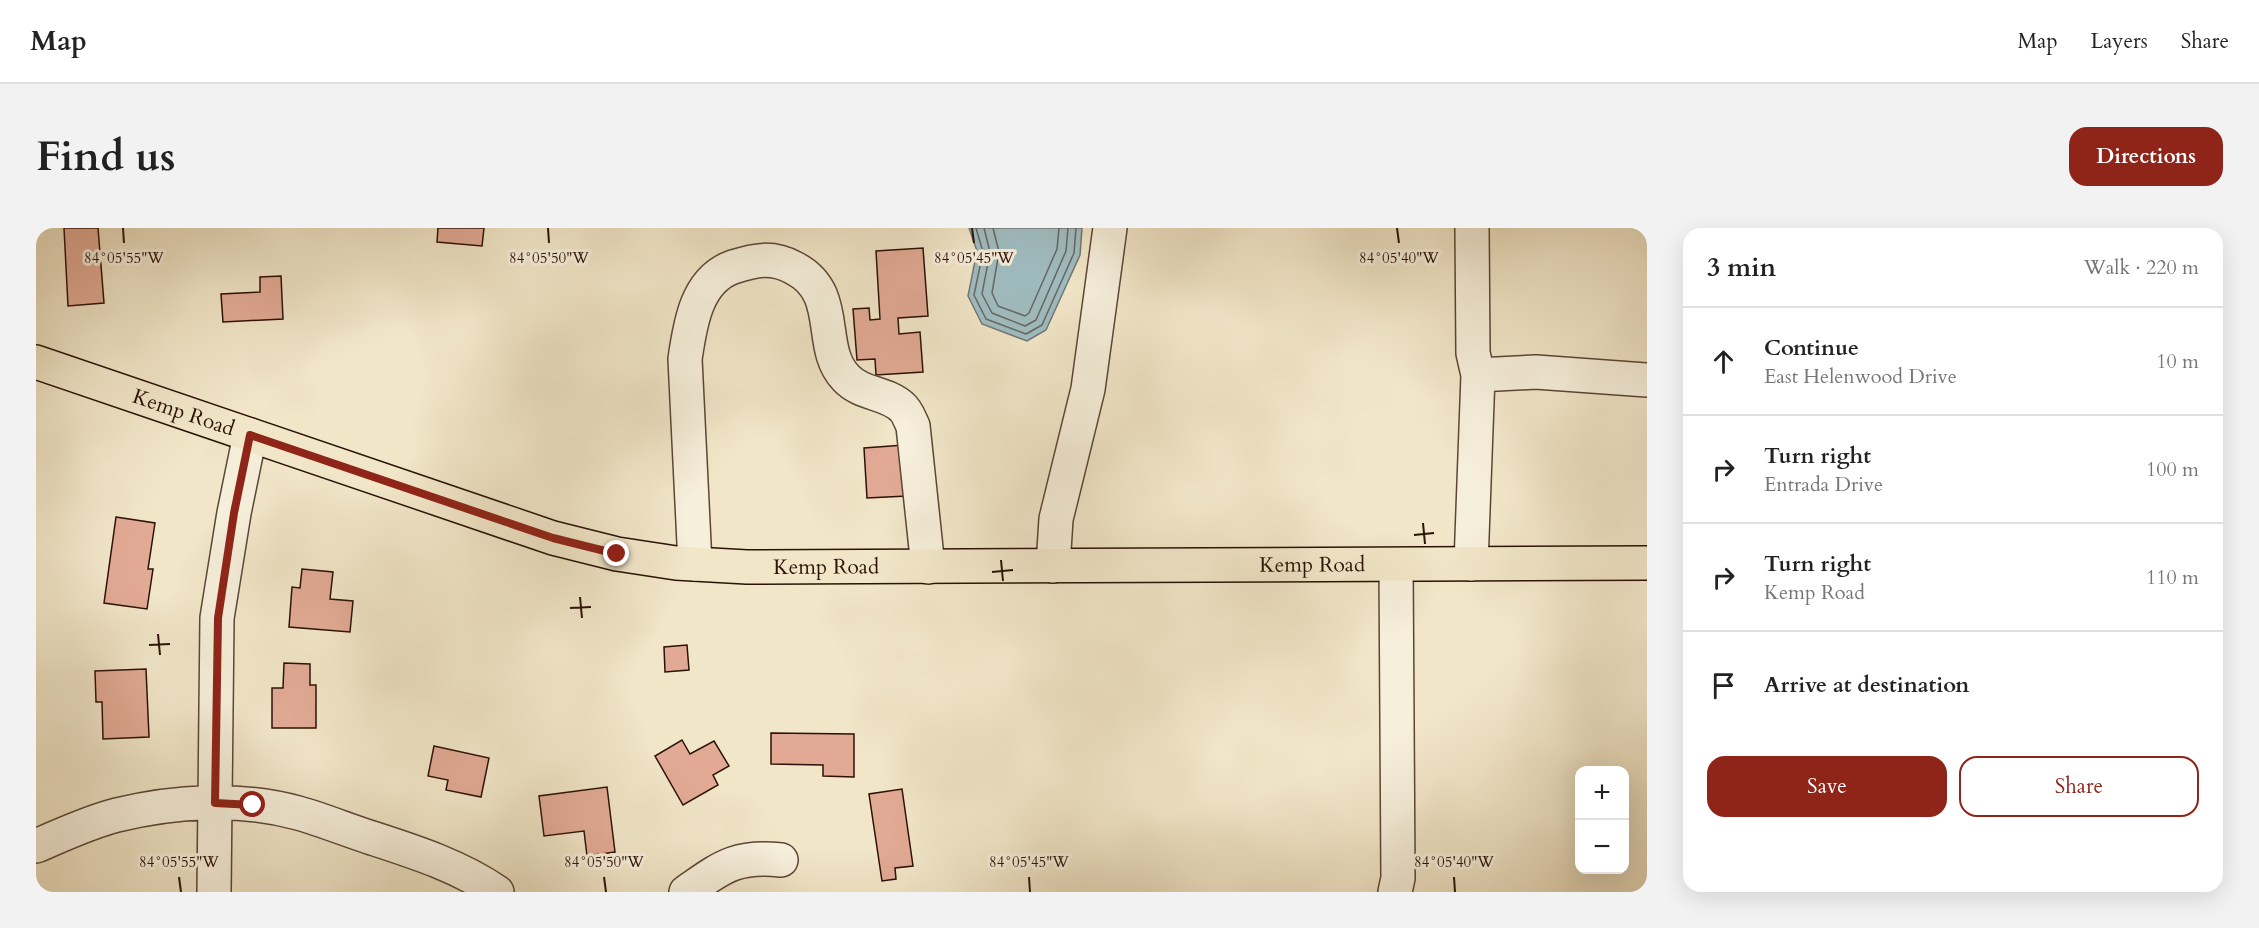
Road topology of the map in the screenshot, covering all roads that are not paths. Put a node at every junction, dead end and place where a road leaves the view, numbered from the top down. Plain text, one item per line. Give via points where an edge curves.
1 (1110, 228) edge
2 (1472, 228) edge
3 (36, 362) edge
4 (1478, 375) junction
5 (1647, 380) edge
6 (250, 435) junction
7 (1647, 563) edge
8 (695, 564) junction
9 (1472, 564) junction
10 (1396, 565) junction
11 (1053, 566) junction
12 (928, 567) junction
13 (215, 803) junction
14 (36, 846) edge
15 (781, 860) dead end
16 (214, 892) edge
17 (497, 892) edge
18 (686, 892) edge
19 (1395, 892) edge

1 - 11 street via 1089,389 1056,519
2 - 4 street via 1473,353
3 - 6 main road, Kemp Road
4 - 5 street via 1536,372
4 - 9 street
6 - 8 main road, Kemp Road via 553,538 617,554
6 - 13 street via 218,618
7 - 9 main road, Kemp Road
8 - 12 main road, Kemp Road
8 - 12 street via 685,359 689,329 710,281 728,269 755,260 783,262 809,275 823,299 835,361 846,378 865,392 891,399 904,408 913,426
9 - 10 main road, Kemp Road
10 - 11 main road, Kemp Road
10 - 19 street
11 - 12 main road, Kemp Road
13 - 14 street via 115,815
13 - 16 street
13 - 17 street via 296,813 419,853
15 - 18 street via 738,861

